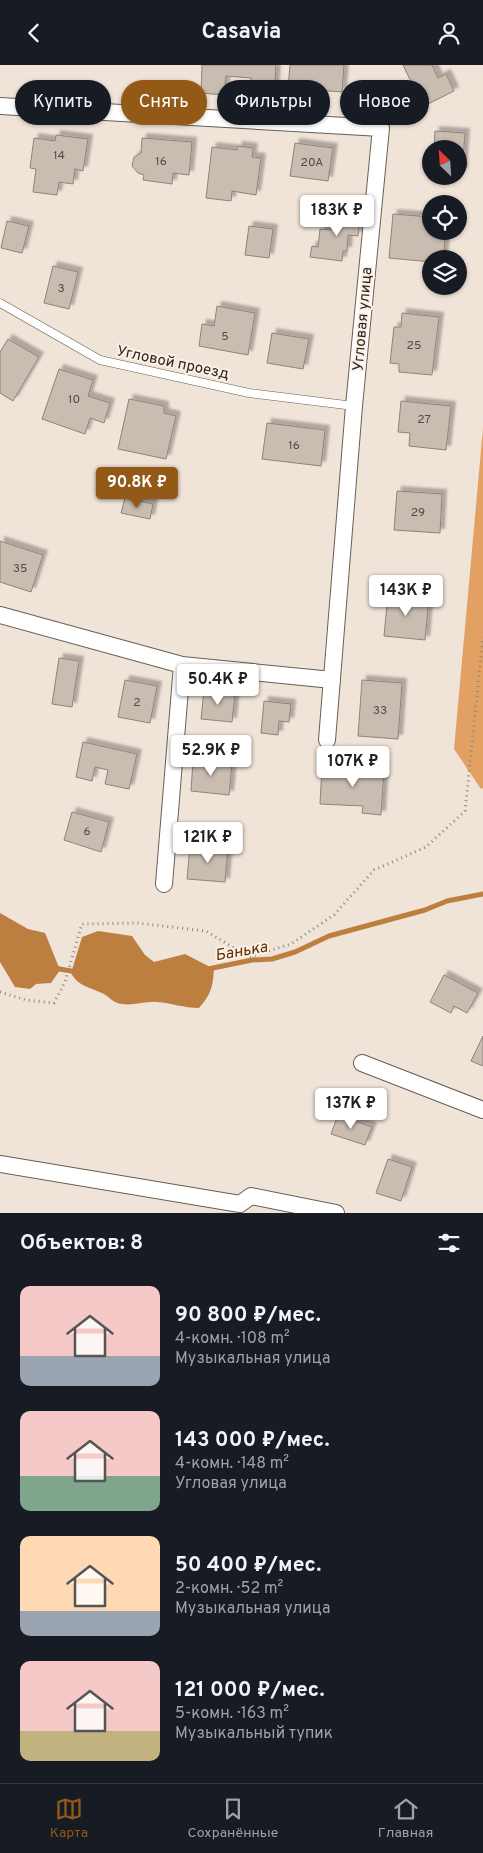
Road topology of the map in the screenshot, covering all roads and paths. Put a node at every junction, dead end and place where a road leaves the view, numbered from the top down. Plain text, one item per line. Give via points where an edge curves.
1 (0, 106) edge
2 (0, 303) edge
3 (354, 406) junction
4 (0, 615) edge
5 (483, 637) edge
6 (182, 665) junction
7 (332, 680) junction
8 (328, 740) dead end
9 (164, 884) dead end
10 (0, 992) edge
11 (362, 1063) dead end
12 (483, 1110) edge
13 (0, 1164) edge
14 (239, 1209) edge
15 (336, 1213) edge

1 - 3 street, Угловая улица via 381,128
2 - 3 lane, Угловой проезд via 100,360 249,393
3 - 7 street, Угловая улица
4 - 6 street
5 - 10 path via 465,811 426,847 374,870 334,915 291,944 249,957 206,931 137,923 82,924 65,982 54,1003 26,1000
6 - 7 street
6 - 9 street
7 - 8 street, Угловая улица
11 - 12 street
13 - 14 street
14 - 15 street via 251,1196

